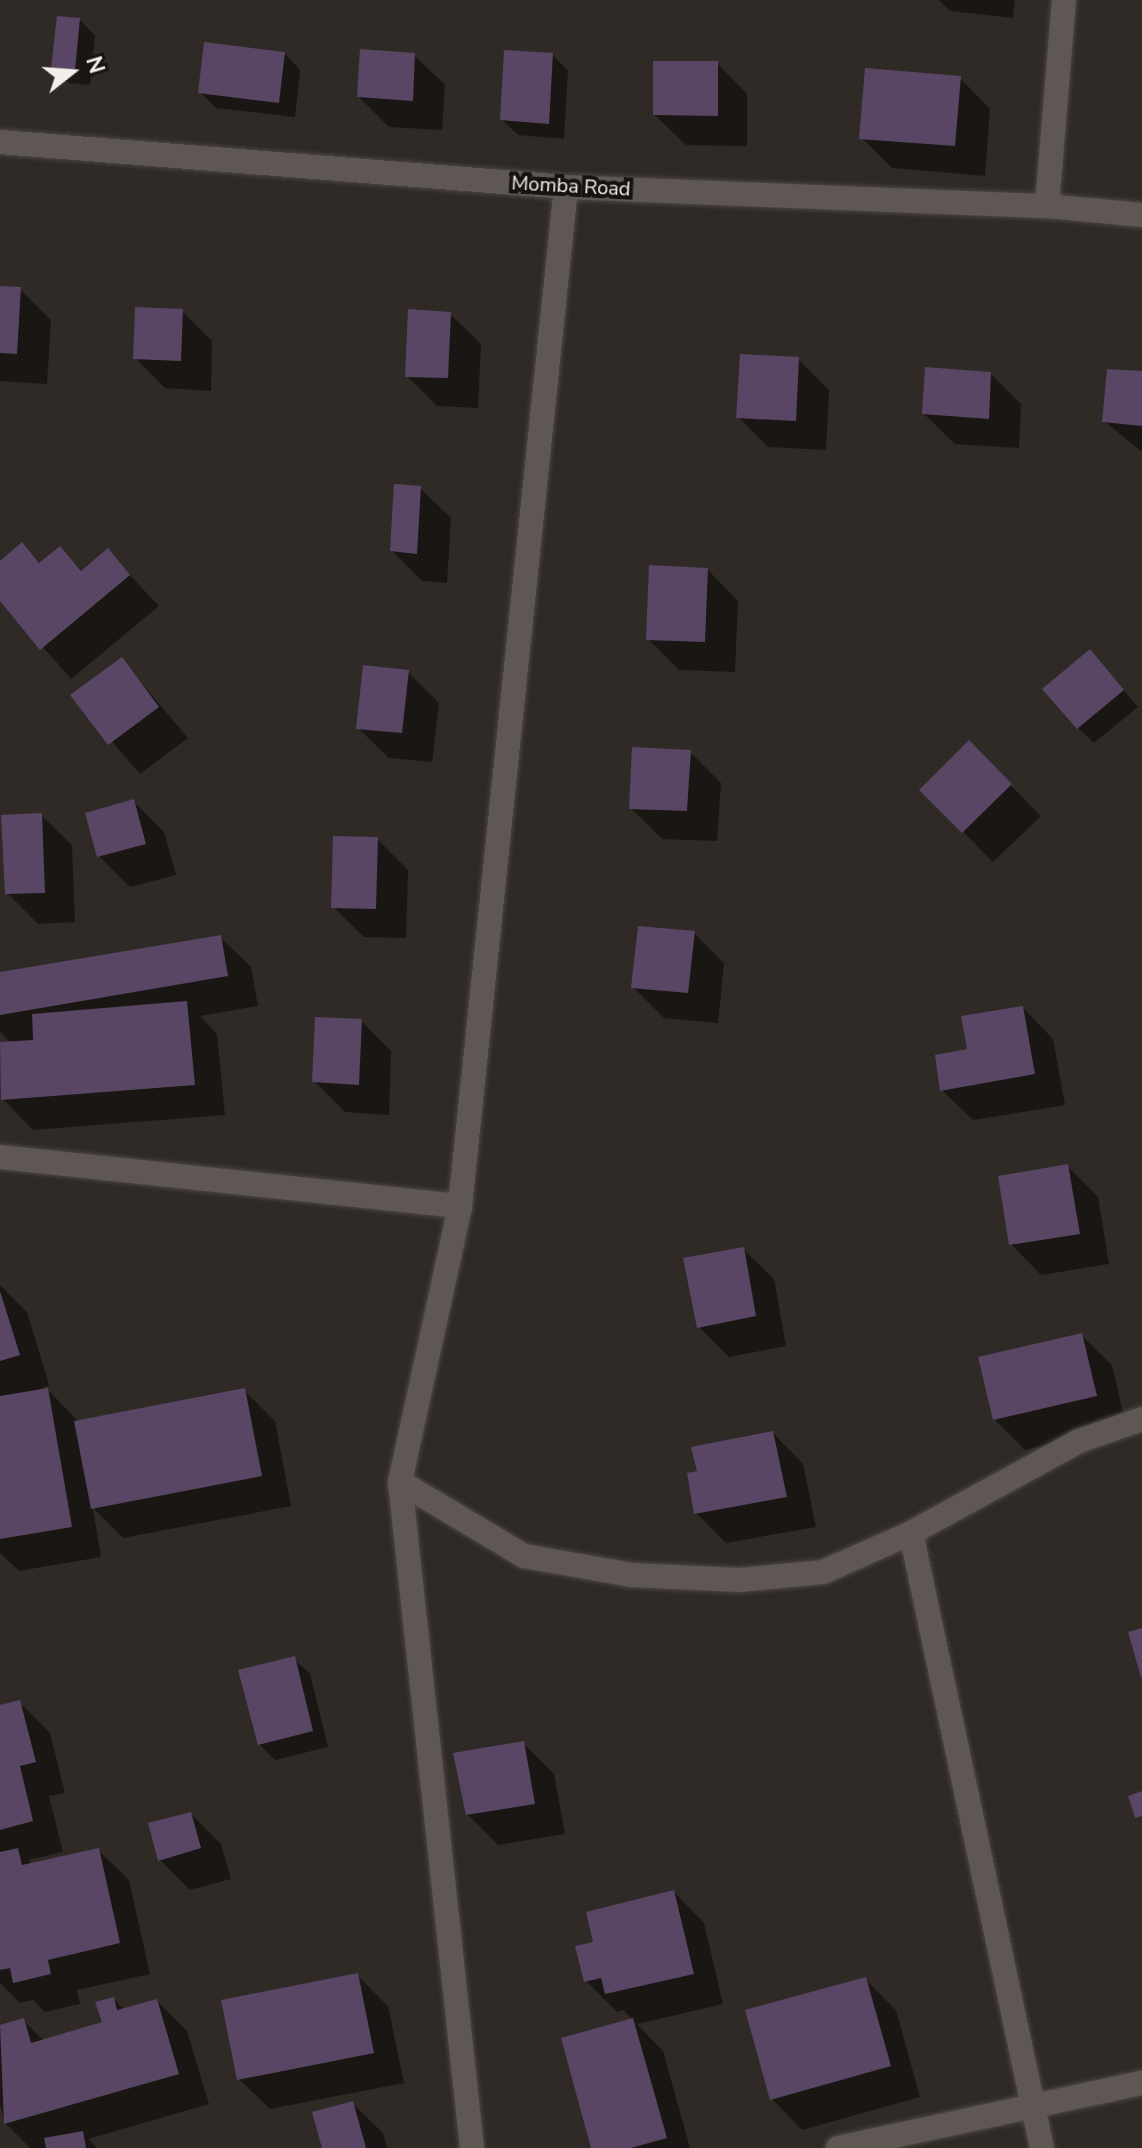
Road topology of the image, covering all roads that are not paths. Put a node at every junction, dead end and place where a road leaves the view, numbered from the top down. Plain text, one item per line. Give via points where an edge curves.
1 (1064, 0) edge
2 (0, 142) edge
3 (566, 187) junction
4 (1047, 206) junction
5 (1142, 215) edge
6 (0, 1157) edge
7 (460, 1206) junction
8 (1142, 1419) edge
9 (400, 1482) junction
10 (911, 1533) junction
11 (1142, 2083) edge
12 (1032, 2105) junction
13 (472, 2148) edge
14 (838, 2148) edge
15 (1042, 2148) edge

1 - 4 street
2 - 3 street, Momba Road
3 - 4 street, Momba Road
3 - 7 street
4 - 5 street, Momba Road
6 - 7 street
7 - 9 street
8 - 10 street via 1079,1441
9 - 10 street via 524,1556 632,1575 739,1580 823,1572
9 - 13 street
10 - 12 street
11 - 12 street
12 - 14 street
12 - 15 street

